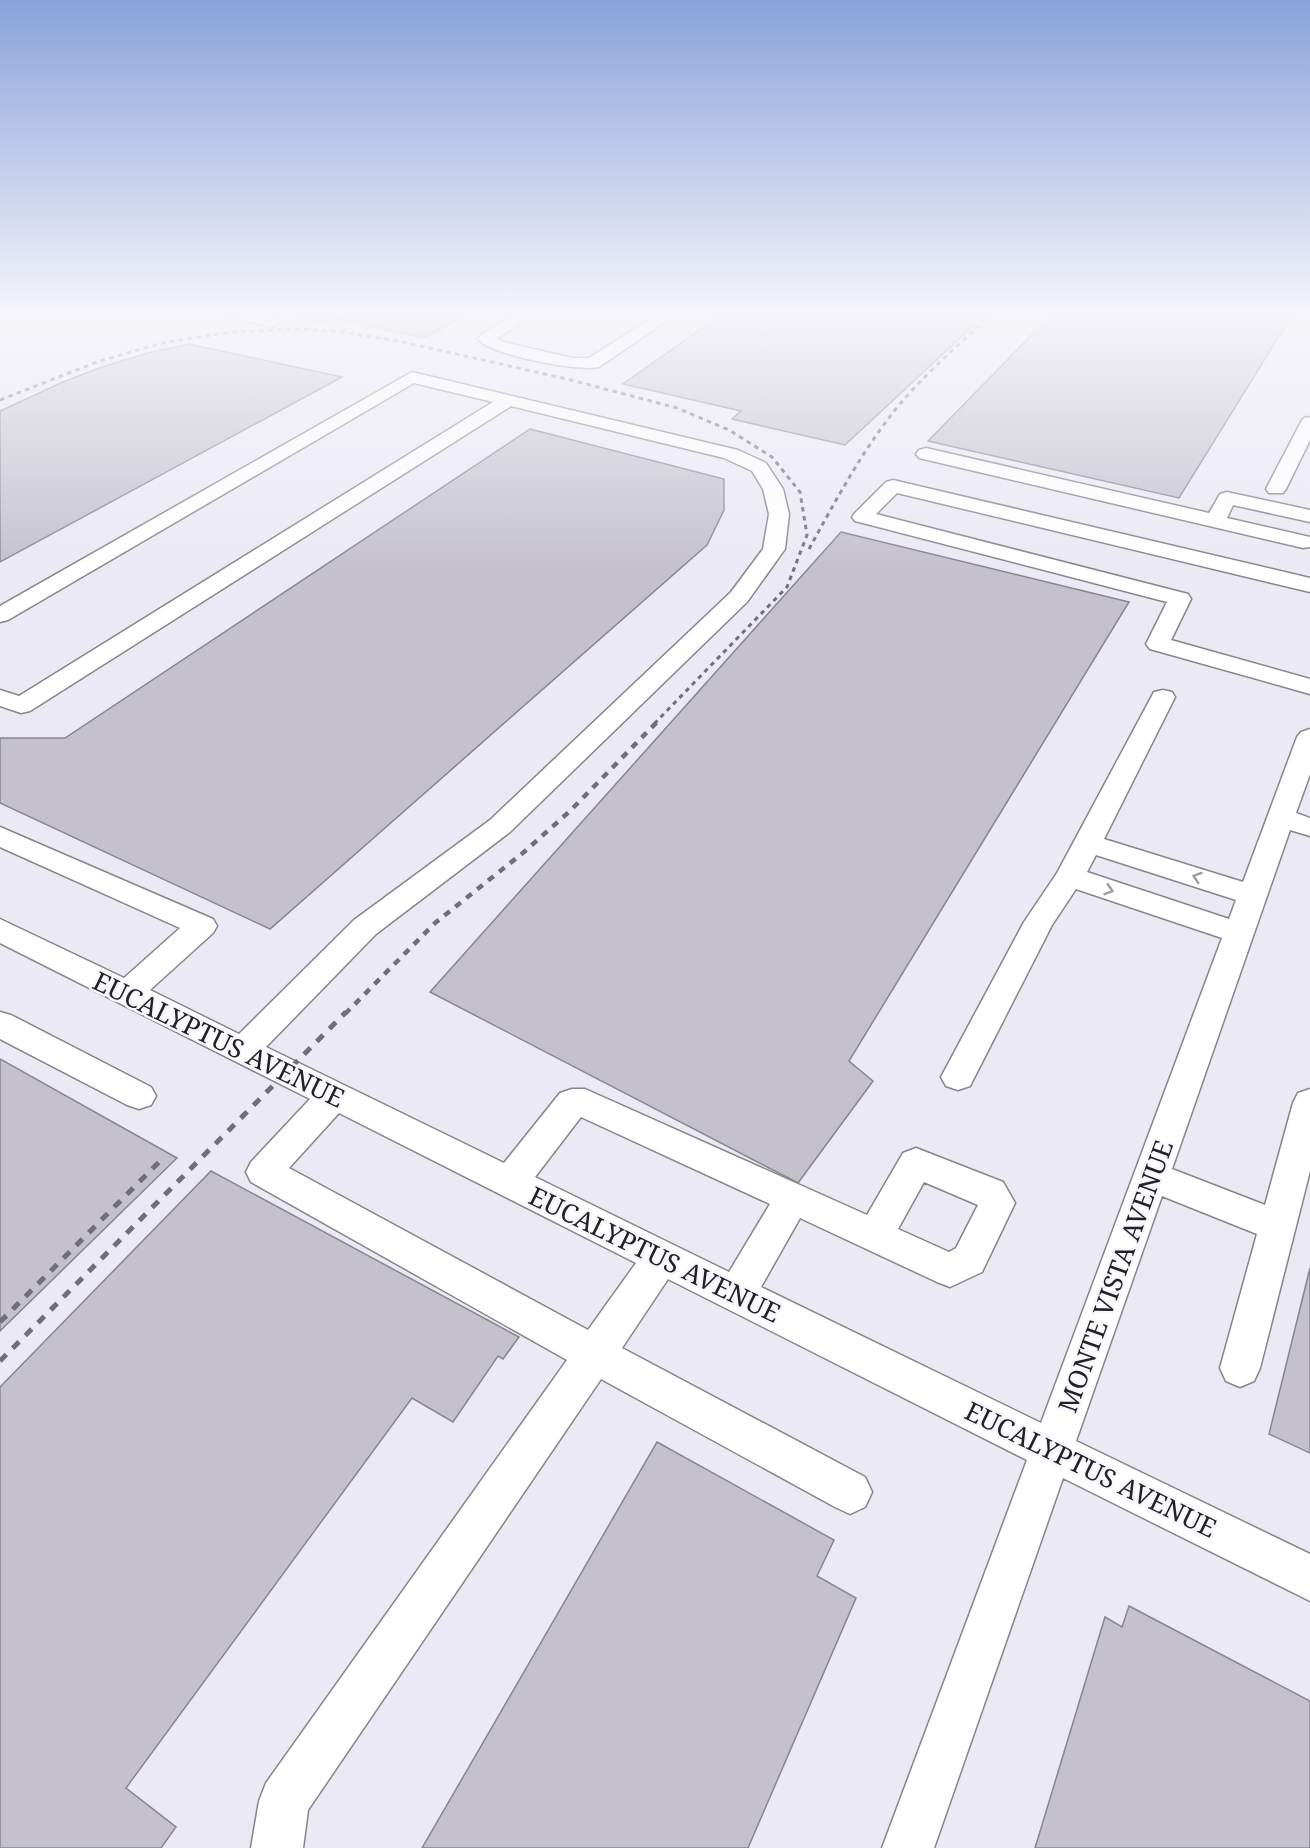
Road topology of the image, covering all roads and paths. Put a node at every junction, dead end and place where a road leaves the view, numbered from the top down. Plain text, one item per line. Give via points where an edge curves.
1 (375, 398) edge
2 (501, 398) edge
3 (508, 400) junction
4 (1310, 422) edge
5 (926, 454) dead end
6 (1276, 489) dead end
7 (1310, 516) edge
8 (1215, 521) junction
9 (1304, 542) dead end
10 (1191, 580) junction
11 (1310, 585) edge
12 (0, 615) edge
13 (1310, 687) edge
14 (1163, 697) dead end
15 (0, 698) edge
16 (1310, 737) edge
17 (1295, 823) edge
18 (0, 836) edge
19 (1088, 843) junction
20 (1070, 877) junction
21 (1253, 895) junction
22 (1239, 933) junction
23 (2, 934) edge
24 (127, 993) junction
25 (0, 1024) edge
26 (243, 1050) junction
27 (958, 1077) dead end
28 (139, 1096) dead end
29 (334, 1096) junction
30 (1310, 1103) edge
31 (1151, 1176) junction
32 (510, 1182) junction
33 (793, 1198) junction
34 (1278, 1226) junction
35 (875, 1236) dead end
36 (662, 1257) junction
37 (737, 1294) junction
38 (594, 1354) junction
39 (1240, 1368) dead end
40 (1052, 1450) junction
41 (850, 1492) dead end
42 (1310, 1578) edge
43 (277, 1848) edge
44 (908, 1848) edge

1 - 12 street
2 - 3 street
3 - 15 street via 21,706
3 - 26 street via 730,454 759,467 773,489 779,514 774,549 739,597 500,826 365,927
4 - 6 street
5 - 8 street
7 - 8 street via 1227,498
8 - 9 street
10 - 10 street via 862,517 893,486
10 - 11 street
10 - 13 street via 1158,644
14 - 19 street
16 - 17 street, MONTE VISTA AVENUE
17 - 21 street, MONTE VISTA AVENUE
18 - 24 street via 202,926
19 - 20 street
21 -> 19 street
20 -> 22 street
20 - 27 street via 1039,922
21 - 22 street, MONTE VISTA AVENUE
22 - 31 street, MONTE VISTA AVENUE
23 - 24 street, EUCALYPTUS AVENUE
24 - 26 street, EUCALYPTUS AVENUE
25 - 28 street
26 - 29 street, EUCALYPTUS AVENUE
29 - 32 street, EUCALYPTUS AVENUE
29 - 38 street via 264,1172
30 - 34 street
31 - 34 street
31 - 40 street, MONTE VISTA AVENUE
32 - 33 street via 572,1103 585,1103
32 - 36 street, EUCALYPTUS AVENUE
33 - 35 street
33 - 37 street
34 - 39 street
36 - 37 street, EUCALYPTUS AVENUE
36 - 38 street
37 - 40 street, EUCALYPTUS AVENUE
38 - 41 street
38 - 43 street via 284,1801
40 - 42 street, EUCALYPTUS AVENUE
40 - 44 street, MONTE VISTA AVENUE

